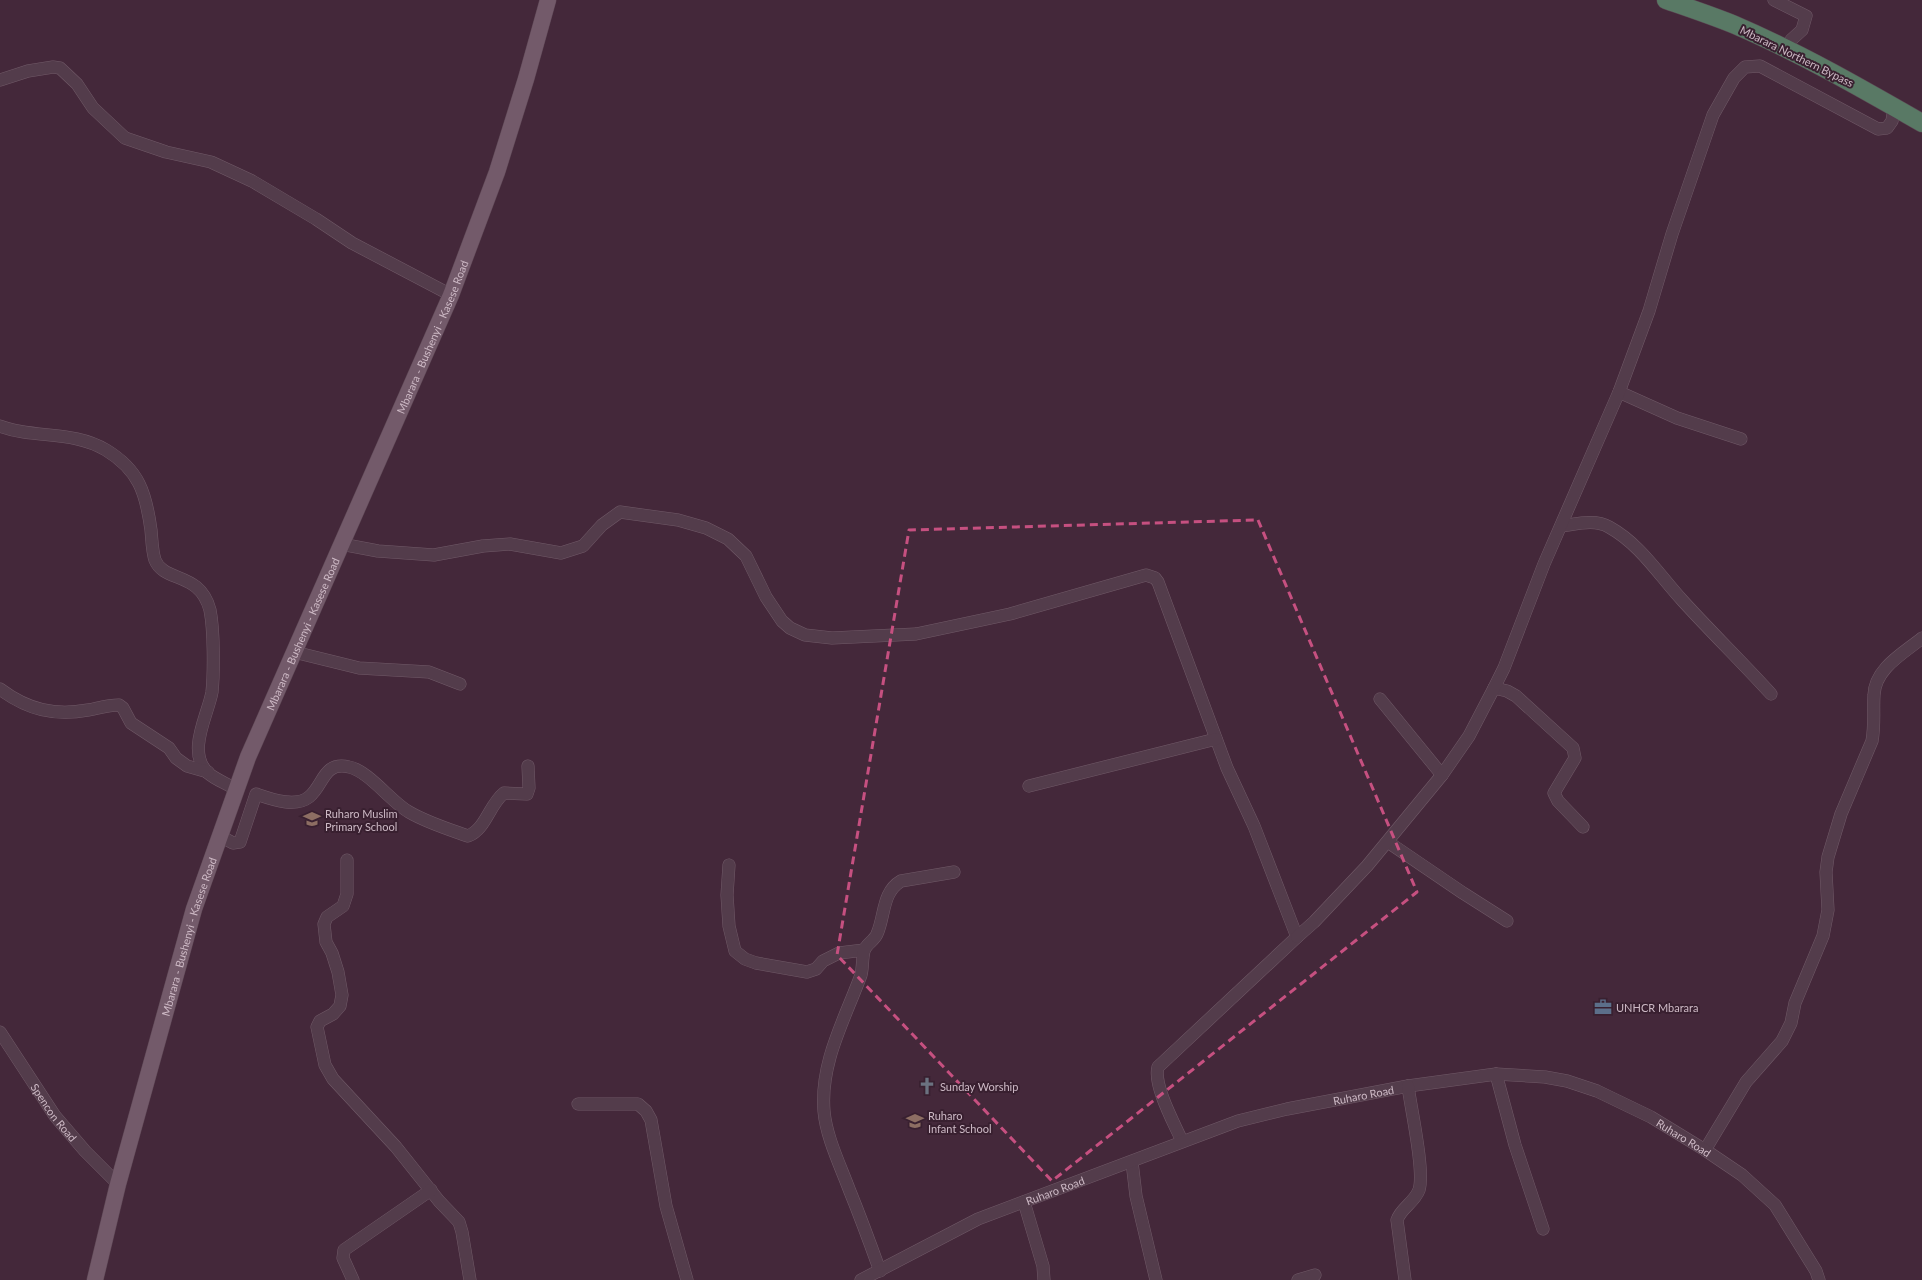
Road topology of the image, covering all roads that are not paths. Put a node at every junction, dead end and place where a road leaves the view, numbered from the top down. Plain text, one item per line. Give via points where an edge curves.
1 (548, 0) edge
2 (1666, 0) edge
3 (1699, 0) edge
4 (1774, 0) edge
5 (1791, 40) junction
6 (0, 80) edge
7 (1894, 107) junction
8 (1922, 111) edge
9 (1922, 123) edge
10 (451, 295) junction
11 (1619, 392) junction
12 (0, 426) edge
13 (1741, 439) dead end
14 (1561, 526) junction
15 (341, 544) junction
16 (1922, 638) edge
17 (294, 652) junction
18 (460, 684) dead end
19 (1494, 688) junction
20 (0, 689) edge
21 (1771, 694) dead end
22 (1380, 699) dead end
23 (1216, 739) junction
24 (528, 766) dead end
25 (208, 772) junction
26 (1442, 775) junction
27 (1029, 786) dead end
28 (237, 790) junction
29 (1583, 827) dead end
30 (220, 836) junction
31 (1388, 842) junction
32 (347, 860) dead end
33 (729, 865) dead end
34 (954, 872) dead end
35 (1507, 921) dead end
36 (1297, 938) junction
37 (864, 950) junction
38 (0, 1032) edge
39 (1496, 1074) junction
40 (1408, 1086) junction
41 (578, 1104) dead end
42 (1182, 1141) junction
43 (1705, 1150) junction
44 (1132, 1162) junction
45 (118, 1184) junction
46 (431, 1190) junction
47 (1024, 1202) junction
48 (1543, 1229) dead end
49 (1315, 1275) dead end
50 (871, 1277) edge
51 (95, 1280) edge
52 (353, 1280) edge
53 (470, 1280) edge
54 (687, 1280) edge
55 (1044, 1280) edge
56 (1156, 1280) edge
57 (1298, 1280) edge
58 (1405, 1280) edge
59 (1819, 1280) edge

1 - 10 main road, Mbarara - Bushenyi - Kasese Road via 497,172
2 - 7 highway, Mbarara Northern Bypass via 1734,25 1773,43 1873,93
3 - 5 highway
4 - 5 street via 1806,16 1802,30
5 - 8 highway
6 - 10 street via 28,71 60,68 77,84 93,108 125,138 166,152 211,162 252,181 352,243
7 - 9 highway, Mbarara Northern Bypass
7 - 11 street via 1892,121 1887,128 1878,129 1760,66 1745,67 1740,71 1713,114 1649,311
10 - 15 main road, Mbarara - Bushenyi - Kasese Road
11 - 13 street via 1677,418
11 - 14 street
12 - 25 street via 80,439 105,449 135,475 142,487 158,566 163,572 193,583 204,596 210,610 212,692 199,736 199,753
14 - 19 street
14 - 21 street via 1592,522 1621,535 1642,553 1683,601
15 - 17 main road, Mbarara - Bushenyi - Kasese Road
15 - 23 street via 378,551 434,555 510,544 561,553 584,546 602,525 620,512 678,520 706,528 728,539 746,556 766,597 782,621 790,628 805,635 832,638 916,634 1010,614 1150,575 1158,582
16 - 43 street via 1885,668 1876,682 1872,740 1841,814 1828,857 1828,910 1823,936 1795,1003 1786,1034 1746,1082
17 - 18 street via 359,668 429,672
17 - 28 main road, Mbarara - Bushenyi - Kasese Road via 248,757
19 - 26 street via 1469,736
19 - 29 street via 1516,696 1574,748 1575,758 1554,793 1558,801
20 - 25 street via 48,712 66,714 119,705 132,723 169,748 176,758 187,766
22 - 26 street
23 - 27 street
23 - 36 street via 1254,826
24 - 30 street via 527,794 504,793 496,799 478,830 468,836 432,824 408,812 362,772 342,766 332,768 322,777 308,798 298,802 282,801 256,794 240,842 233,843
25 - 28 street
26 - 31 street
28 - 30 main road, Mbarara - Bushenyi - Kasese Road
30 - 45 main road, Mbarara - Bushenyi - Kasese Road via 194,909
31 - 35 street
31 - 36 street via 1334,902
32 - 46 street via 347,894 343,906 327,917 324,924 326,942 338,972 342,995 340,1006 333,1014 320,1021 317,1027 325,1064 333,1079 396,1146
33 - 37 street via 729,926 735,951 744,959 806,972 839,953
34 - 37 street via 901,881 893,885 877,934
36 - 42 street via 1158,1067 1157,1076 1163,1095
37 - 50 street via 861,973 826,1069 823,1092 824,1113
38 - 45 street, Spencon Road via 55,1116
39 - 40 street, Ruharo Road
39 - 43 street, Ruharo Road via 1568,1081 1597,1091 1651,1117
39 - 48 street via 1515,1145
40 - 42 street, Ruharo Road via 1245,1119
40 - 58 street via 1421,1175 1416,1196 1397,1220
41 - 54 street via 638,1104 646,1111 654,1134 666,1206
42 - 44 street, Ruharo Road
43 - 59 street, Ruharo Road via 1742,1175 1775,1205
44 - 47 street, Ruharo Road
44 - 56 street via 1136,1196
45 - 51 main road, Mbarara - Bushenyi - Kasese Road
46 - 52 street via 344,1250 343,1258
46 - 53 street via 459,1222
47 - 50 street, Ruharo Road via 978,1219
47 - 55 street via 1042,1260
49 - 57 street

